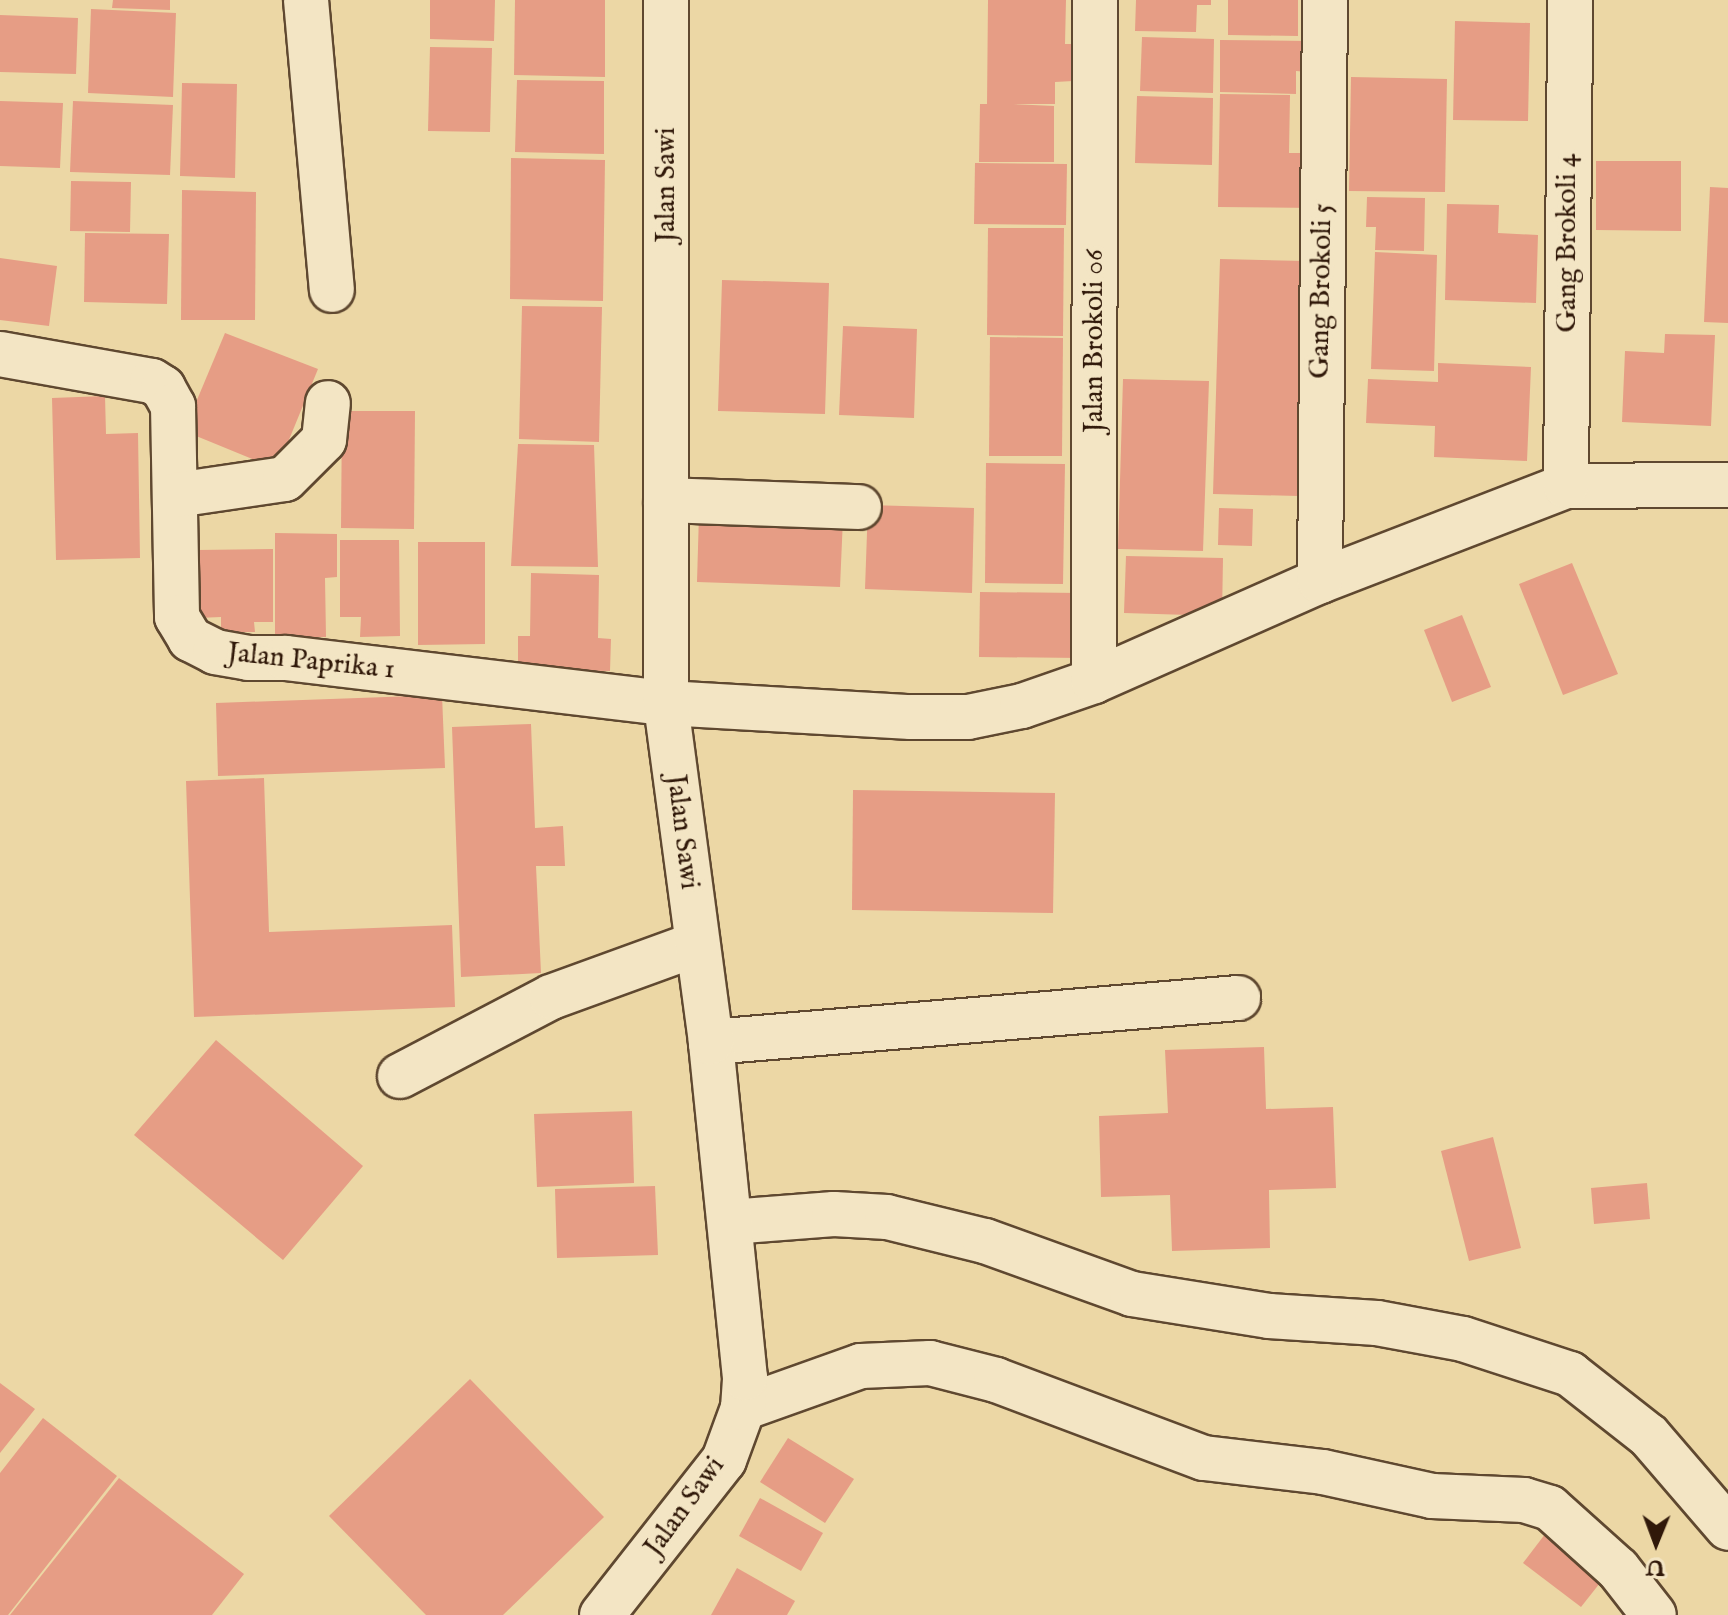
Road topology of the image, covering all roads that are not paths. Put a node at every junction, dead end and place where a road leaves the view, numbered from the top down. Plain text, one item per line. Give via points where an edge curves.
1 (306, 0) edge
2 (666, 0) edge
3 (1095, 0) edge
4 (1325, 0) edge
5 (1570, 0) edge
6 (332, 290) dead end
7 (0, 354) edge
8 (328, 403) dead end
9 (1728, 485) edge
10 (1566, 486) junction
11 (176, 495) junction
12 (666, 500) junction
13 (859, 507) dead end
14 (1320, 581) junction
15 (1094, 681) junction
16 (666, 703) junction
17 (697, 944) junction
18 (1238, 998) dead end
19 (711, 1042) junction
20 (400, 1076) dead end
21 (730, 1222) junction
22 (744, 1393) junction
23 (1728, 1528) edge
24 (602, 1615) edge
25 (1654, 1615) edge

1 - 6 street
2 - 12 street, Jalan Sawi
3 - 15 street, Jalan Brokoli 06
4 - 14 street, Gang Brokoli 5
5 - 10 street, Gang Brokoli 4
7 - 11 street, Jalan Paprika 1 via 152,381 163,388 173,406
8 - 11 street via 324,440 285,479
9 - 10 street
10 - 14 street, Jalan Paprika 1
11 - 16 street, Jalan Paprika 1 via 177,617 190,639 215,652
12 - 13 street
12 - 16 street, Jalan Sawi
14 - 15 street, Jalan Paprika 1
15 - 16 street, Jalan Paprika 1 via 968,717
16 - 17 street, Jalan Sawi
17 - 19 street, Jalan Sawi
17 - 20 street via 551,997
18 - 19 street
19 - 21 street, Jalan Sawi
21 - 22 street, Jalan Sawi
21 - 23 street via 834,1214 887,1217 985,1241 1132,1294 1269,1316 1377,1323 1463,1339 1570,1374 1649,1436
22 - 24 street, Jalan Sawi via 724,1460
22 - 25 street via 861,1366 930,1363 996,1380 1204,1458 1323,1472 1432,1496 1524,1500 1550,1508 1618,1569

